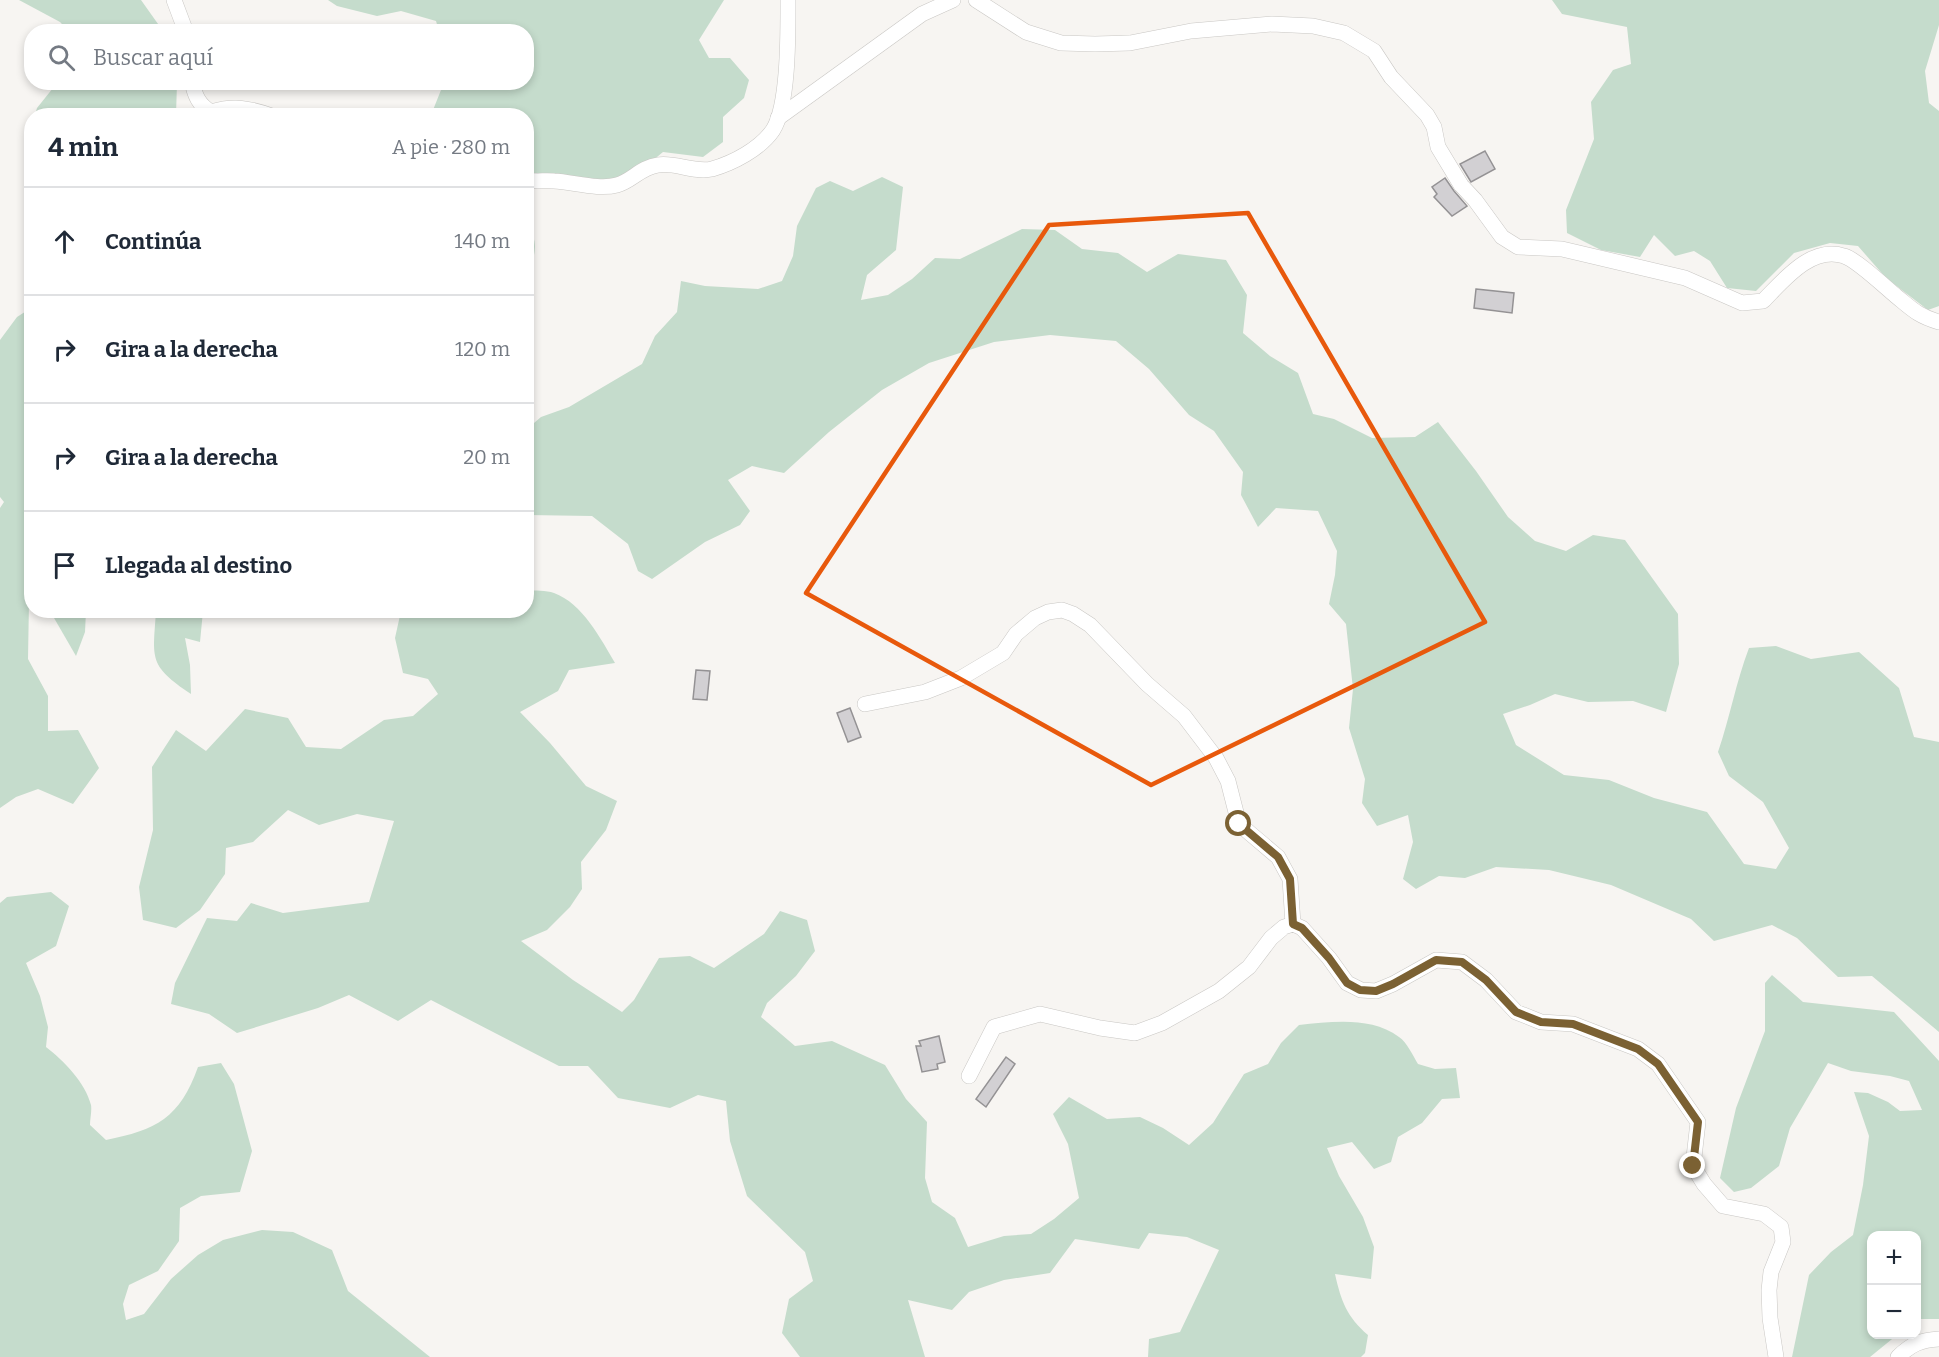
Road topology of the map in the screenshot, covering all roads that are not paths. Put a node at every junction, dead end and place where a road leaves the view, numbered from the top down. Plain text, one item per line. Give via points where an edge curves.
1 (174, 0) edge
2 (788, 0) edge
3 (953, 0) edge
4 (976, 0) edge
5 (183, 24) edge
6 (194, 90) edge
7 (204, 108) edge
8 (226, 108) edge
9 (249, 108) edge
10 (778, 118) junction
11 (534, 180) edge
12 (1939, 322) edge
13 (865, 704) dead end
14 (1293, 924) junction
15 (969, 1076) dead end
16 (1939, 1339) edge
17 (1776, 1357) edge
18 (1898, 1357) edge

1 - 5 street
2 - 10 street via 787,67
3 - 10 street via 922,14
4 - 12 street via 1026,32 1061,43 1130,43 1191,31 1272,24 1313,26 1344,33 1374,51 1391,77 1427,115 1438,147 1461,185 1502,237 1518,247 1562,249 1685,278 1742,303 1763,301 1792,271 1830,253 1846,256 1922,317
6 - 7 street
8 - 9 street
10 - 11 street via 760,143 733,162 709,169 648,166 618,185
13 - 14 street via 925,692 962,678 1003,653 1016,634 1035,618 1062,610 1073,614 1090,625 1184,716 1216,758 1228,781 1239,824 1278,857 1290,879
14 - 15 street via 1271,938 1249,967 1219,990 1162,1023 1135,1033 1040,1014 994,1027
14 - 17 street via 1302,928 1347,983 1360,990 1376,991 1436,960 1462,962 1486,980 1516,1012 1541,1022 1573,1024 1638,1049 1658,1064 1698,1122 1693,1166 1704,1184 1723,1206 1764,1214 1781,1227 1783,1242 1771,1272 1769,1290
16 - 18 street via 1922,1340

